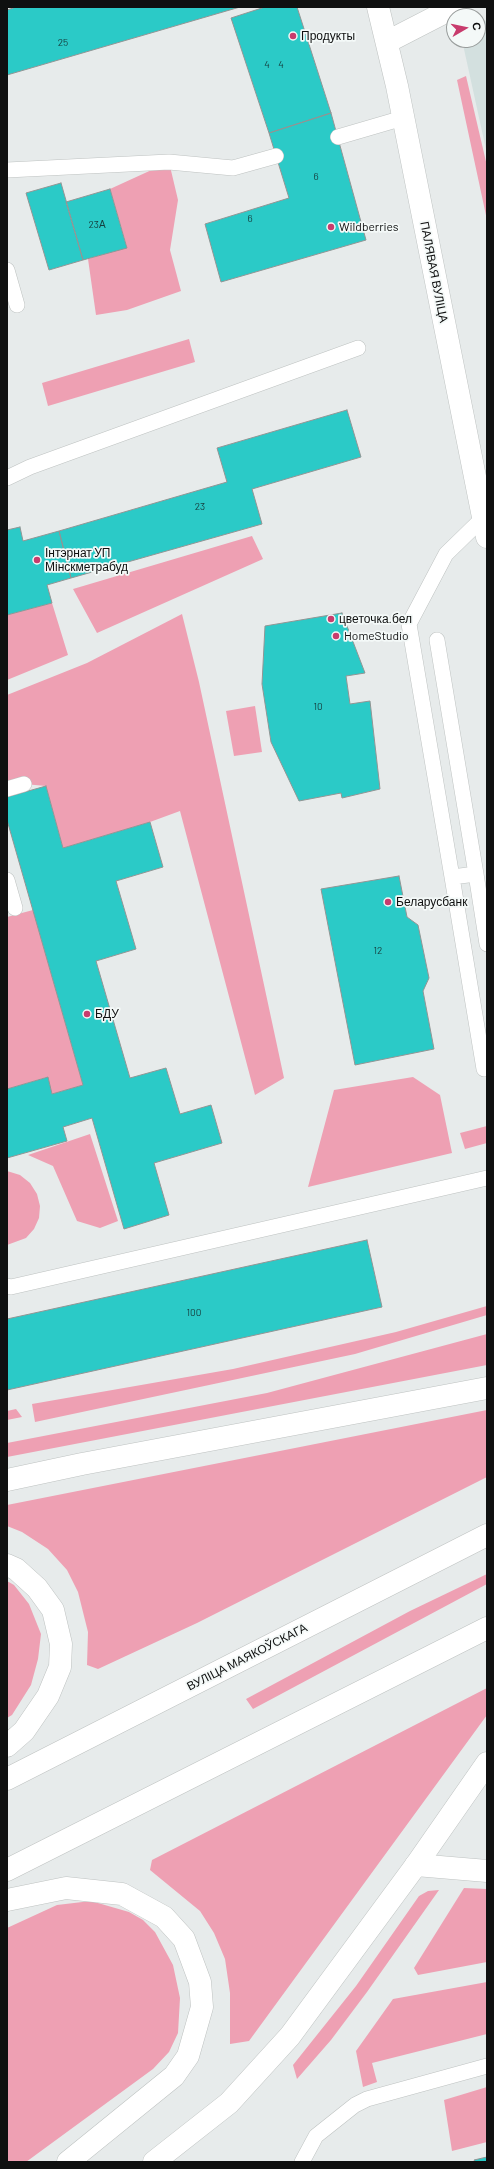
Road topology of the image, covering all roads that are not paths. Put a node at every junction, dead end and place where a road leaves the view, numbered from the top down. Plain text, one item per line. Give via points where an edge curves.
1 (378, 7) edge
2 (455, 7) edge
3 (387, 42) junction
4 (403, 118) junction
5 (338, 137) dead end
6 (276, 156) dead end
7 (7, 170) edge
8 (7, 270) edge
9 (17, 305) dead end
10 (358, 348) dead end
11 (7, 478) edge
12 (485, 527) edge
13 (437, 640) dead end
14 (24, 784) dead end
15 (7, 789) edge
16 (476, 874) junction
17 (452, 877) junction
18 (7, 880) edge
19 (15, 908) dead end
20 (487, 944) edge
21 (487, 1068) edge
22 (487, 1178) edge
23 (7, 1286) edge
24 (487, 1388) edge
25 (7, 1480) edge
26 (487, 1535) edge
27 (7, 1565) edge
28 (487, 1628) edge
29 (7, 1746) edge
30 (487, 1763) edge
31 (7, 1779) edge
32 (416, 1865) junction
33 (7, 1870) edge
34 (487, 1870) edge
35 (7, 1900) edge
36 (487, 2066) edge
37 (68, 2162) edge
38 (154, 2162) edge
39 (302, 2162) edge

1 - 3 main road, ПАЛЯВАЯ ВУЛІЦА
2 - 3 main road
3 - 4 main road, ПАЛЯВАЯ ВУЛІЦА
4 - 5 lane
4 - 12 main road, ПАЛЯВАЯ ВУЛІЦА
6 - 7 lane via 233,168 169,162
8 - 9 lane
10 - 11 lane via 30,467
12 - 17 lane via 446,554 409,624
13 - 16 lane
14 - 15 lane
16 - 17 lane
16 - 20 lane
17 - 21 lane via 484,1069
18 - 19 lane
22 - 23 lane
24 - 25 main road
26 - 31 main road, ВУЛІЦА МАЯКОЎСКАГА
27 - 29 main road via 16,1569 37,1588 53,1610 61,1644 60,1667 48,1696 24,1730
28 - 33 main road
30 - 32 main road
32 - 34 main road
32 - 38 main road via 290,2036 229,2103
35 - 37 main road via 66,1888 122,1894 164,1917 184,1939 200,1982 202,2007 188,2056 174,2076
36 - 39 lane via 366,2099 354,2105 316,2136

